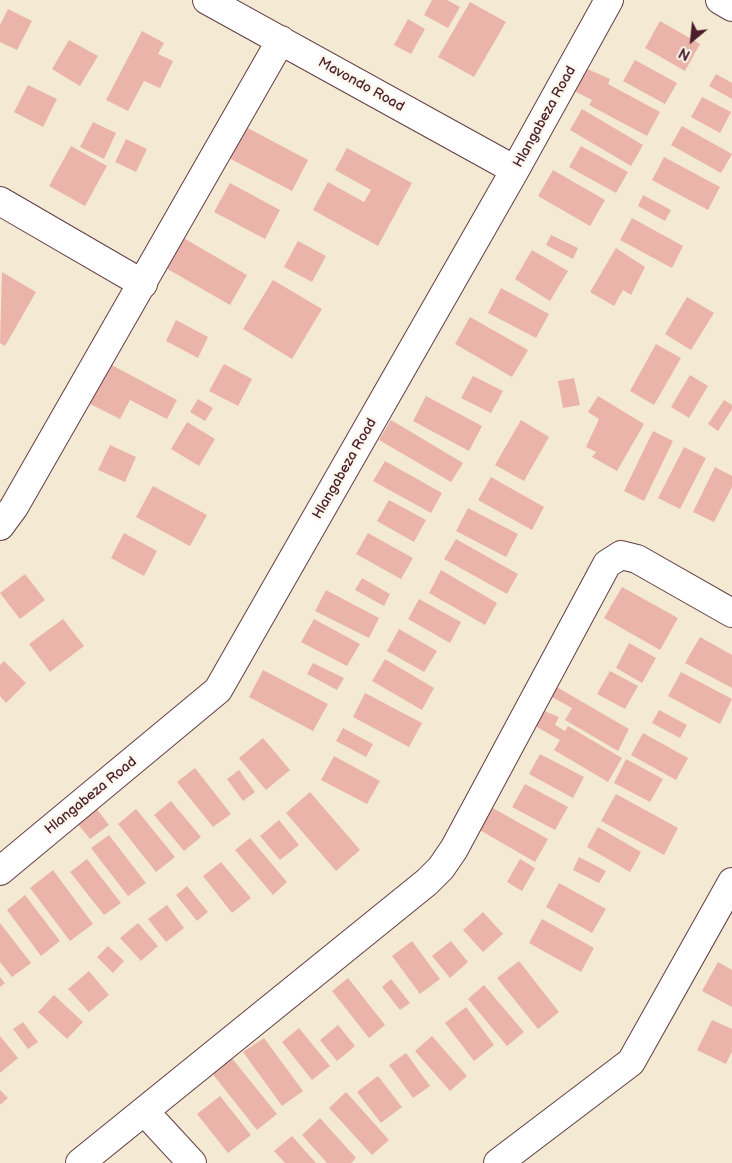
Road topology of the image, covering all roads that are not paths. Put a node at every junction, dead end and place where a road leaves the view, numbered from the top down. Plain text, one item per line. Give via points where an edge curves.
1 (207, 0) edge
2 (609, 0) edge
3 (720, 0) edge
4 (732, 7) edge
5 (281, 40) junction
6 (515, 170) junction
7 (0, 201) edge
8 (143, 284) junction
9 (0, 526) edge
10 (732, 612) edge
11 (0, 871) edge
12 (732, 882) edge
13 (144, 1112) junction
14 (80, 1163) edge
15 (192, 1163) edge
16 (498, 1163) edge

1 - 5 street, Mavondo Road
2 - 6 street, Hlangabeza Road
3 - 4 street
5 - 6 street, Mavondo Road
5 - 8 street
6 - 11 street, Hlangabeza Road via 218,690
7 - 8 street
8 - 9 street
10 - 13 street via 637,559 621,555 607,564 441,868
12 - 16 street via 631,1062
13 - 14 street
13 - 15 street

